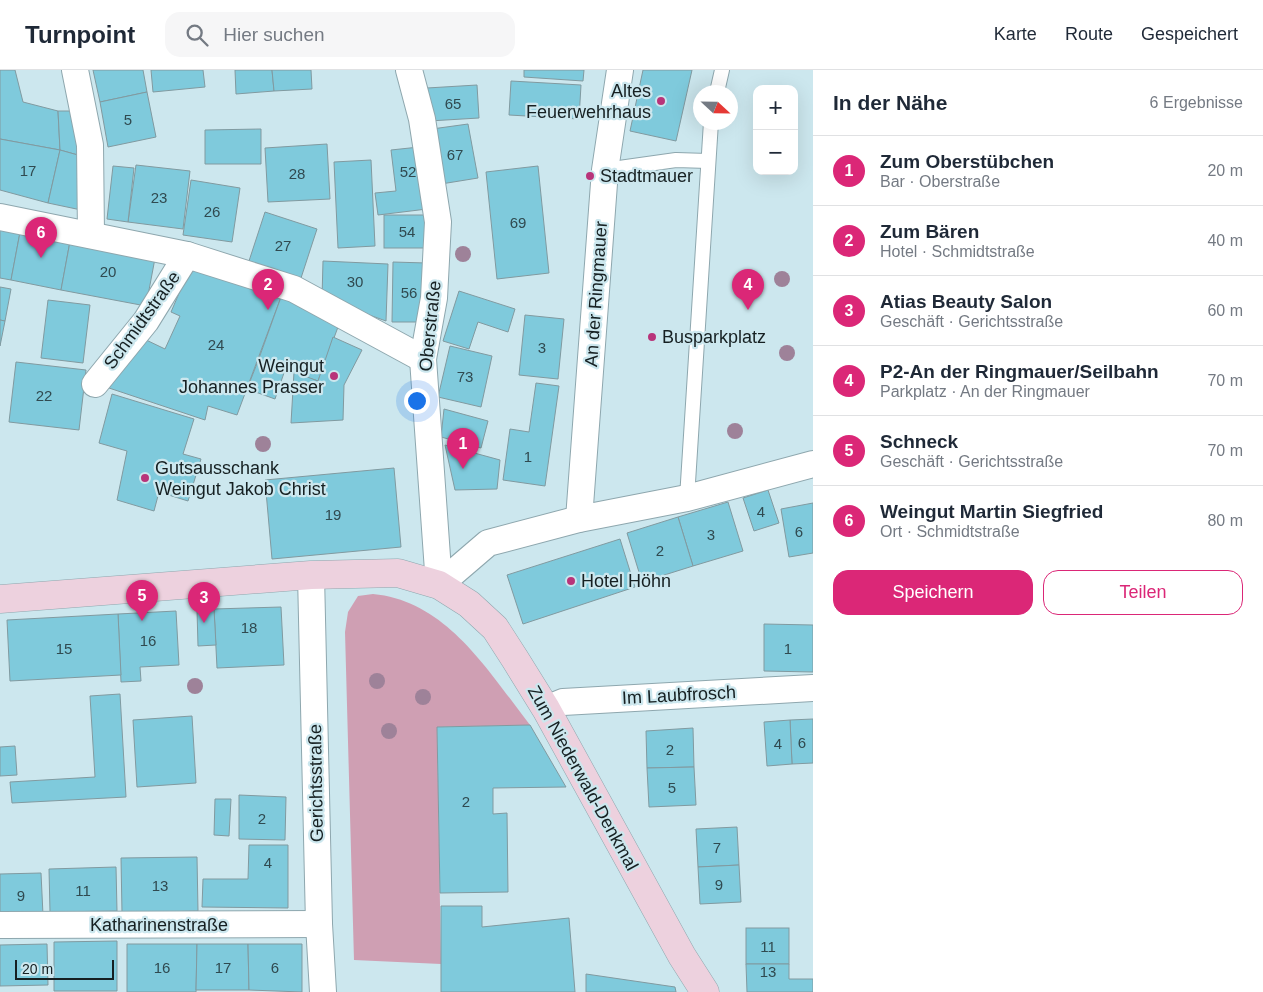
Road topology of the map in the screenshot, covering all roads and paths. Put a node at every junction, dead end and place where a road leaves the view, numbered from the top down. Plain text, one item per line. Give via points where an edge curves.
1 (75, 70) edge
2 (408, 70) edge
3 (620, 70) edge
4 (722, 70) edge
5 (719, 85) edge
6 (710, 130) edge
7 (708, 161) junction
8 (605, 170) junction
9 (0, 217) edge
10 (91, 236) junction
11 (187, 256) junction
12 (423, 359) junction
13 (95, 384) dead end
14 (813, 464) edge
15 (687, 498) junction
16 (579, 519) junction
17 (311, 575) junction
18 (438, 585) junction
19 (0, 599) edge
20 (813, 688) edge
21 (546, 709) junction
22 (319, 924) junction
23 (0, 925) edge
24 (323, 992) edge
25 (705, 992) edge

1 - 10 street via 90,145
2 - 12 street, Oberstraße via 422,119 438,222 434,298
3 - 8 street, An der Ringmauer
4 - 5 lane
6 - 7 lane
7 - 8 lane via 676,160
7 - 15 lane
8 - 16 street, An der Ringmauer
9 - 10 street, Schmidtstraße
10 - 11 street, Schmidtstraße
11 - 12 street, Schmidtstraße via 294,289
11 - 13 street, Schmidtstraße via 146,321
12 - 18 street, Oberstraße
14 - 15 street
15 - 16 street
16 - 18 street via 488,542
17 - 18 main road, Zum Niederwald-Denkmal via 398,573
17 - 19 main road, Zum Niederwald-Denkmal
17 - 22 street, Gerichtsstraße
18 - 21 main road, Zum Niederwald-Denkmal via 469,604 495,628
20 - 21 street, Im Laubfrosch via 563,702
21 - 25 main road, Zum Niederwald-Denkmal
22 - 23 street, Katharinenstraße
22 - 24 street, Gerichtsstraße

